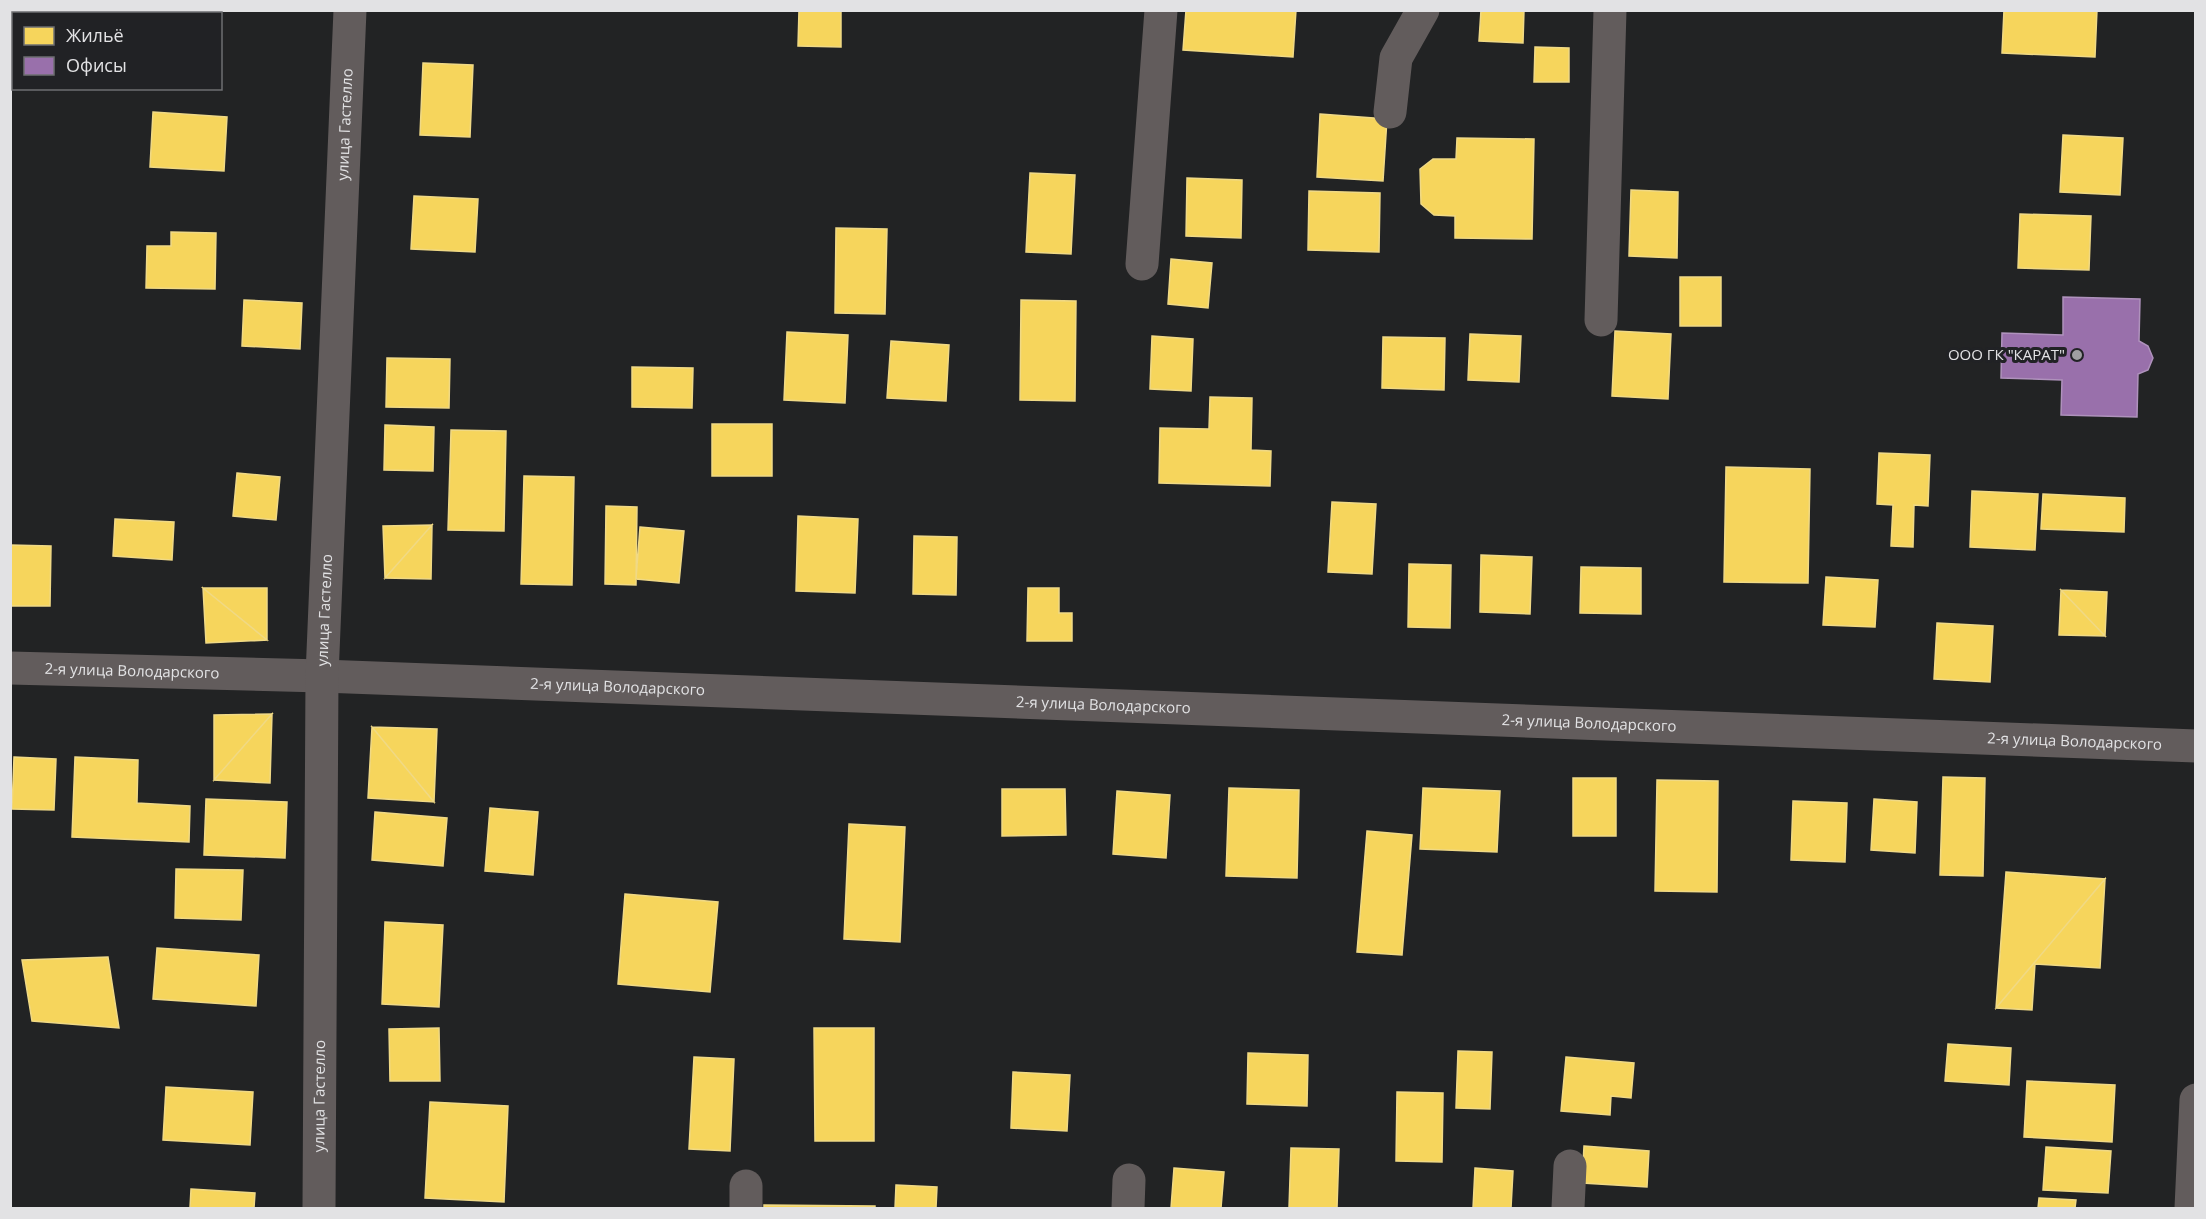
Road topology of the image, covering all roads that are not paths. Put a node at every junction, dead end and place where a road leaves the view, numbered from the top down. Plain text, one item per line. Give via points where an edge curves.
1 (350, 10) edge
2 (1161, 10) edge
3 (1424, 10) edge
4 (1610, 10) edge
5 (1390, 112) dead end
6 (1142, 264) dead end
7 (1601, 320) dead end
8 (10, 668) edge
9 (322, 676) junction
10 (2196, 746) edge
11 (2196, 1100) edge
12 (1570, 1166) dead end
13 (2193, 1197) edge
14 (319, 1209) edge
15 (1568, 1209) edge

1 - 9 street, улица Гастелло
2 - 6 street
3 - 5 street via 1396,58
4 - 7 street
8 - 9 street, 2-я улица Володарского
9 - 10 street, 2-я улица Володарского
9 - 14 street, улица Гастелло
11 - 13 street
12 - 15 street

